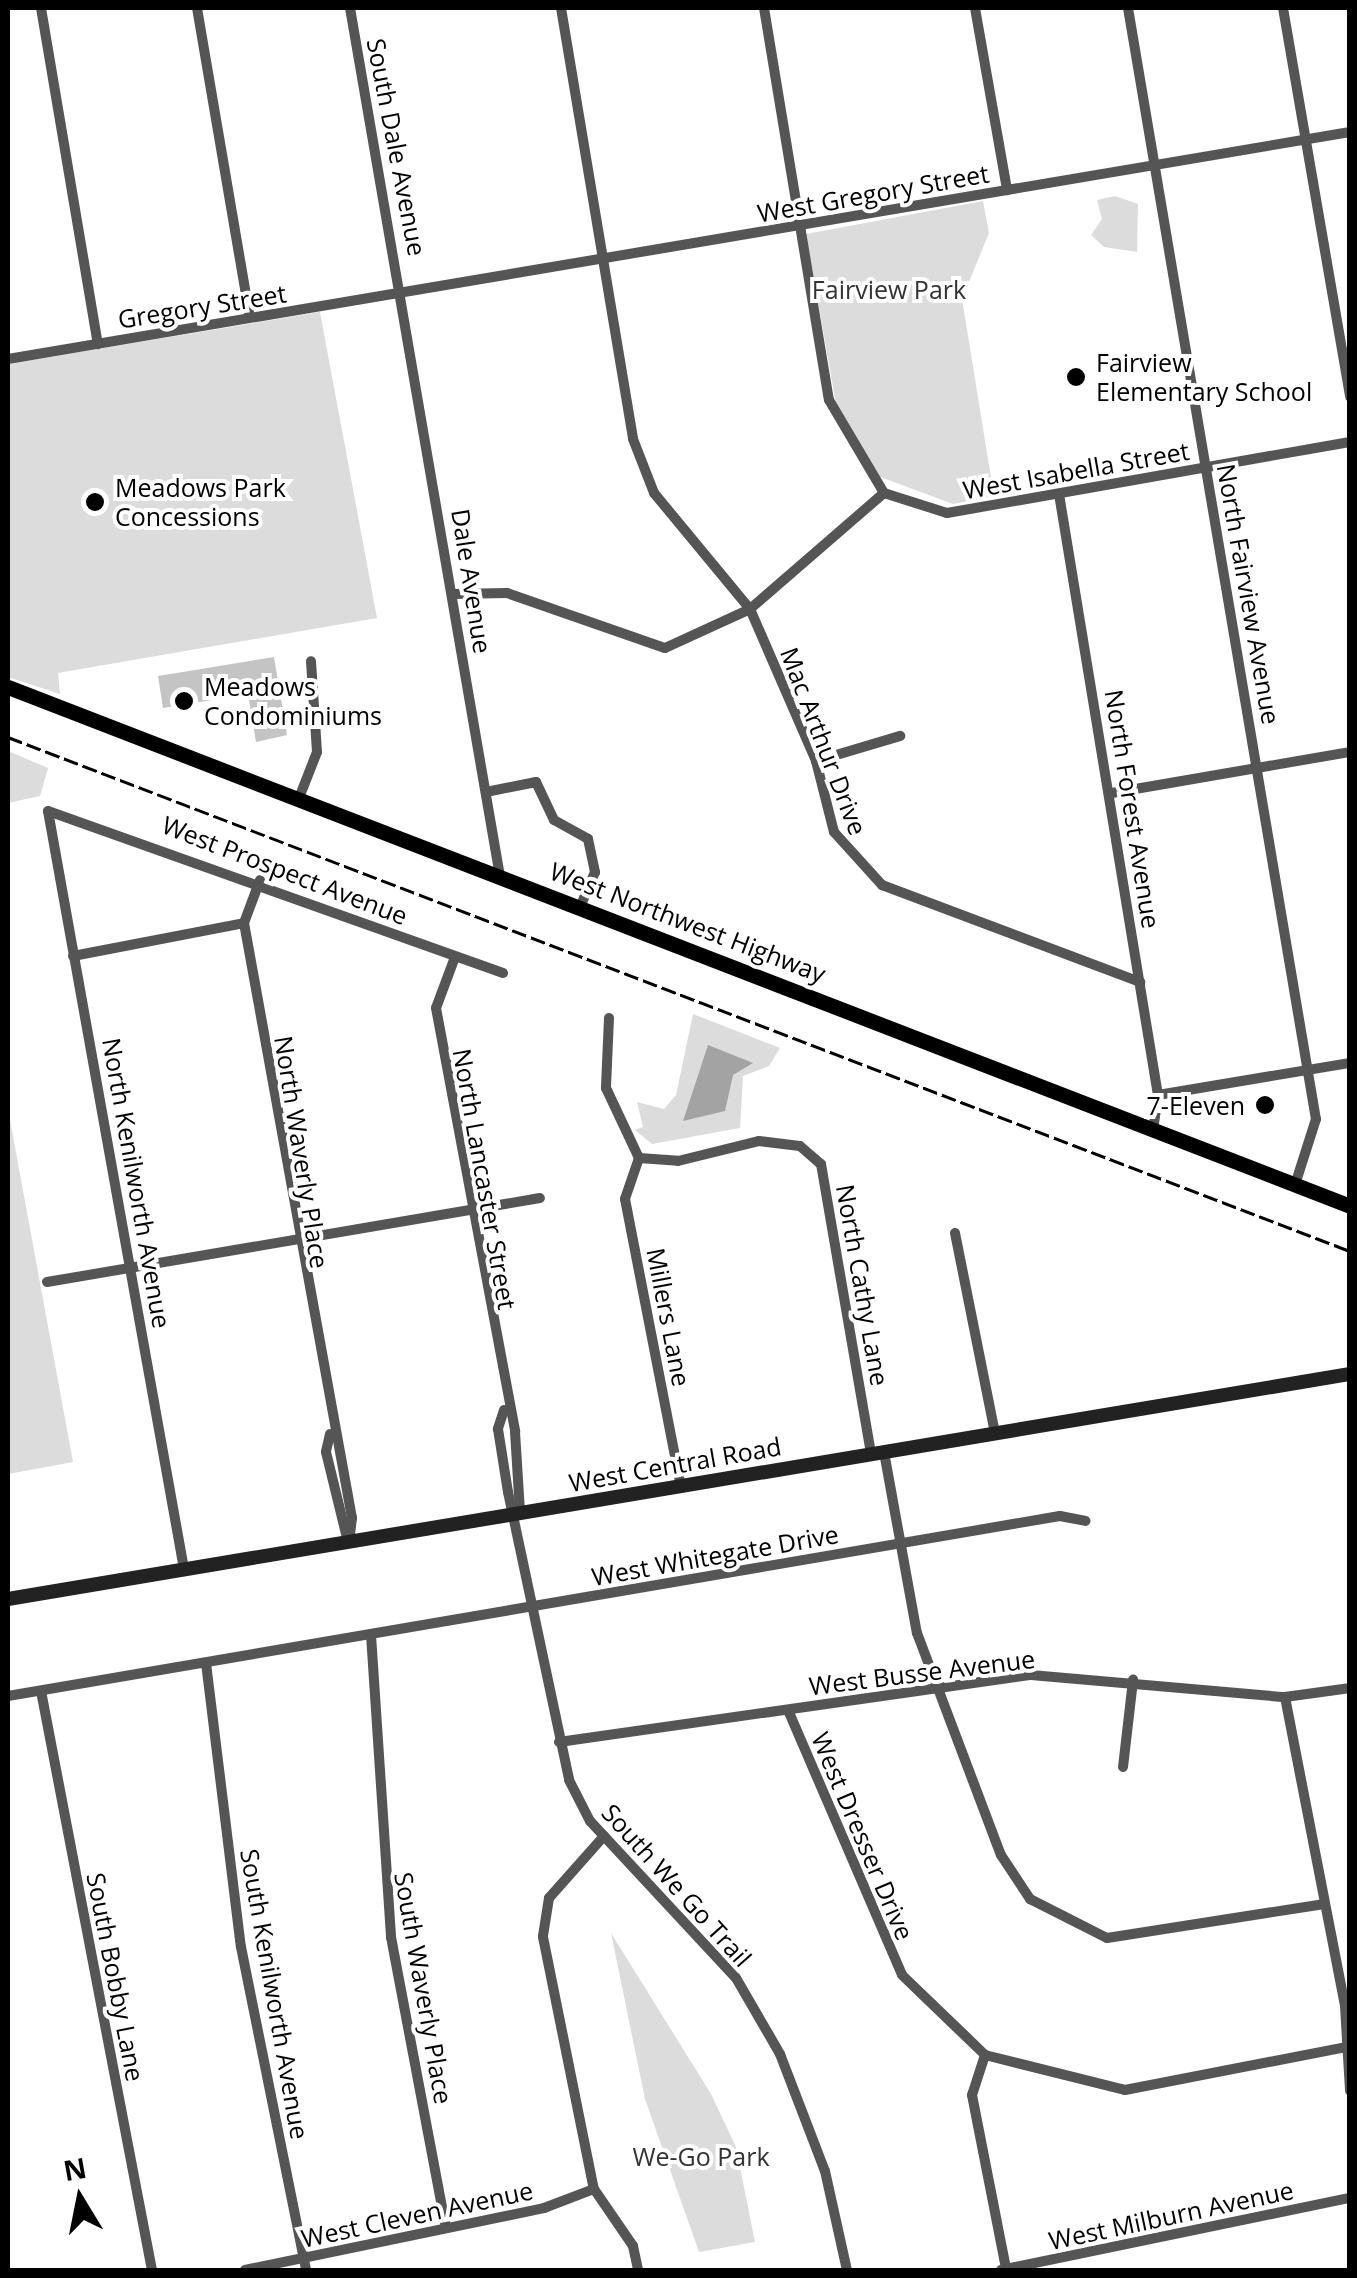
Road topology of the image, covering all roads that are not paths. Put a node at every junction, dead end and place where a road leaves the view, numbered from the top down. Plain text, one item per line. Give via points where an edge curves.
1 (41, 8) edge
2 (197, 8) edge
3 (350, 8) edge
4 (561, 8) edge
5 (764, 8) edge
6 (975, 8) edge
7 (1128, 8) edge
8 (1283, 8) edge
9 (1350, 132) edge
10 (1306, 139) junction
11 (1155, 165) junction
12 (1007, 190) junction
13 (801, 226) junction
14 (603, 261) junction
15 (404, 293) junction
16 (250, 318) junction
17 (98, 344) junction
18 (8, 359) edge
19 (1350, 397) edge
20 (1350, 442) edge
21 (1207, 468) junction
22 (884, 494) junction
23 (1058, 494) junction
24 (454, 594) junction
25 (750, 610) junction
26 (311, 661) dead end
27 (8, 687) edge
28 (900, 736) dead end
29 (1350, 752) edge
30 (816, 761) junction
31 (1259, 768) junction
32 (486, 792) junction
33 (1112, 793) junction
34 (299, 798) junction
35 (52, 806) joint
36 (500, 876) junction
37 (260, 880) junction
38 (580, 907) junction
39 (244, 923) junction
40 (73, 956) junction
41 (456, 956) junction
42 (503, 973) dead end
43 (1140, 982) junction
44 (609, 1018) dead end
45 (1350, 1063) edge
46 (1308, 1070) junction
47 (1158, 1095) junction
48 (1153, 1131) junction
49 (639, 1158) junction
50 (1295, 1185) junction
51 (540, 1198) dead end
52 (1350, 1206) edge
53 (470, 1212) junction
54 (955, 1233) dead end
55 (296, 1241) junction
56 (132, 1268) junction
57 (46, 1282) dead end
58 (1350, 1374) edge
59 (995, 1433) junction
60 (877, 1452) junction
61 (681, 1486) junction
62 (520, 1513) junction
63 (1086, 1521) dead end
64 (349, 1542) junction
65 (900, 1543) junction
66 (184, 1570) junction
67 (8, 1599) edge
68 (537, 1607) junction
69 (371, 1635) junction
70 (206, 1663) junction
71 (1134, 1680) junction
72 (936, 1686) junction
73 (1350, 1688) edge
74 (41, 1691) junction
75 (8, 1696) edge
76 (1285, 1697) junction
77 (788, 1710) junction
78 (560, 1742) junction
79 (1123, 1767) dead end
80 (604, 1836) junction
81 (1324, 1904) junction
82 (1347, 2005) edge
83 (1342, 2048) junction
84 (985, 2056) junction
85 (1350, 2091) edge
86 (594, 2189) junction
87 (1350, 2198) edge
88 (446, 2227) junction
89 (305, 2265) edge
90 (152, 2270) edge
91 (245, 2270) edge
92 (638, 2270) edge
93 (847, 2270) edge
94 (1004, 2270) edge

1 - 17 street
2 - 16 street
3 - 15 street, South Dale Avenue
4 - 14 street, Mac Arthur Drive
5 - 13 street
6 - 12 street
7 - 11 street, North Fairview Avenue
8 - 10 street
9 - 10 street, West Gregory Street
10 - 11 street, West Gregory Street
10 - 19 street
11 - 12 street, West Gregory Street
11 - 21 street, North Fairview Avenue
12 - 13 street, West Gregory Street
13 - 14 street, West Gregory Street
13 - 22 street via 828,400
14 - 15 street, West Gregory Street
14 - 25 street, Mac Arthur Drive via 632,439 654,493
15 - 16 street, Gregory Street
15 - 24 street, Dale Avenue
16 - 17 street, Gregory Street
17 - 18 street, Gregory Street
20 - 21 street, West Isabella Street
21 - 23 street, West Isabella Street
21 - 31 street, North Fairview Avenue
22 - 23 street, West Isabella Street via 948,513
22 - 25 street
23 - 33 street, North Forest Avenue
24 - 25 street via 520,596 592,630 665,648
24 - 32 street, Dale Avenue
25 - 30 street, Mac Arthur Drive
26 - 34 street via 317,752
27 - 34 main road, West Northwest Highway
28 - 30 street
29 - 31 street
30 - 43 street, Mac Arthur Drive via 834,832 869,876
31 - 33 street
31 - 46 street, North Fairview Avenue
32 - 36 street, Dale Avenue
32 - 38 street via 536,782 554,820 588,840 595,872
33 - 43 street, North Forest Avenue
34 - 36 main road, West Northwest Highway
35 - 37 street, West Prospect Avenue
35 - 40 street, North Kenilworth Avenue
36 - 38 main road, West Northwest Highway
37 - 39 street, North Waverly Place
37 - 41 street, West Prospect Avenue
38 - 48 main road, West Northwest Highway
39 - 40 street
39 - 55 street, North Waverly Place
40 - 56 street, North Kenilworth Avenue
41 - 42 street, West Prospect Avenue
41 - 53 street, North Lancaster Street via 436,1008
43 - 47 street, North Forest Avenue
44 - 49 street via 606,1088
45 - 46 street
46 - 47 street
46 - 50 street, North Fairview Avenue via 1316,1126
47 - 48 street, North Forest Avenue
48 - 50 main road, West Northwest Highway
49 - 60 street, North Cathy Lane via 678,1161 759,1141 800,1146 821,1164
49 - 61 street, Millers Lane via 625,1199
50 - 52 main road, West Northwest Highway
51 - 53 street
53 - 55 street
53 - 62 street, North Lancaster Street via 504,1410 515,1432
54 - 59 street
55 - 56 street
55 - 64 street, North Waverly Place via 331,1433 326,1452
56 - 57 street
56 - 66 street, North Kenilworth Avenue
58 - 59 main road, West Central Road
59 - 60 main road, West Central Road
60 - 61 main road, West Central Road
60 - 65 street, North Cathy Lane
61 - 62 main road, West Central Road
62 - 64 main road, West Central Road
62 - 68 street, South We Go Trail
63 - 65 street, West Whitegate Drive via 1060,1516
64 - 66 main road, West Central Road
65 - 68 street, West Whitegate Drive
65 - 72 street, North Cathy Lane
66 - 67 main road, West Central Road
68 - 69 street
68 - 78 street, South We Go Trail
69 - 70 street
69 - 88 street, South Waverly Place via 391,1937
70 - 74 street
70 - 89 street, South Kenilworth Avenue via 241,1947
71 - 72 street, West Busse Avenue via 1031,1675
71 - 76 street, West Busse Avenue
71 - 79 street
72 - 77 street, West Busse Avenue
72 - 81 street, North Cathy Lane via 1001,1855 1030,1899 1060,1921 1142,1938
73 - 76 street, West Busse Avenue
74 - 75 street
74 - 90 street, South Bobby Lane
76 - 81 street
77 - 78 street, West Busse Avenue
77 - 84 street, West Dresser Drive via 902,1975
78 - 80 street, South We Go Trail via 578,1801
80 - 86 street via 549,1898 543,1937
80 - 93 street, South We Go Trail via 736,1978 780,2054 825,2171
81 - 82 street
82 - 83 street
83 - 84 street via 1126,2090
83 - 85 street
84 - 94 street via 972,2095
86 - 88 street, West Cleven Avenue
86 - 92 street via 633,2246
87 - 94 street, West Milburn Avenue
88 - 89 street, West Cleven Avenue
89 - 91 street, West Cleven Avenue

